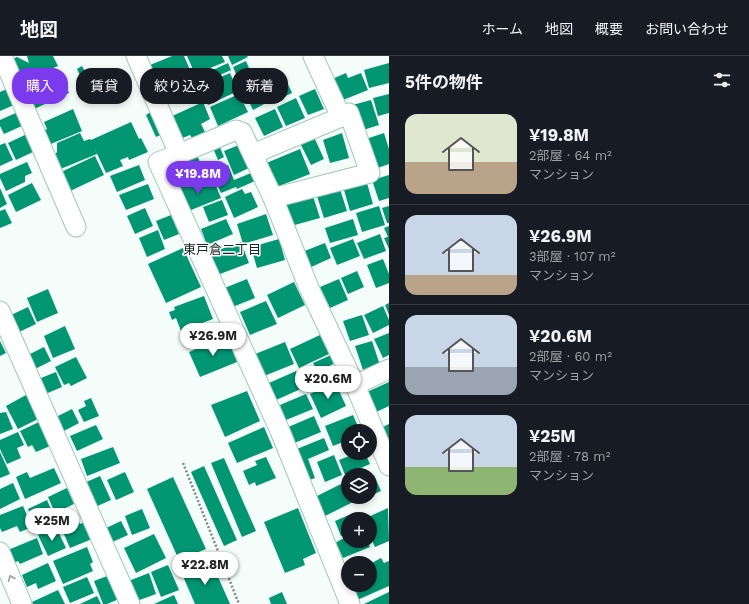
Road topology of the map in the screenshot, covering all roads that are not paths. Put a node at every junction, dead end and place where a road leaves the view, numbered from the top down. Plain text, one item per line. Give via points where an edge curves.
1 (2, 56) edge
2 (136, 56) edge
3 (313, 56) edge
4 (341, 117) junction
5 (179, 154) junction
6 (252, 154) junction
7 (273, 198) junction
8 (76, 227) dead end
9 (0, 311) edge
10 (389, 369) edge
11 (355, 385) junction
12 (389, 466) edge
13 (0, 552) edge
14 (22, 604) edge
15 (130, 604) edge
16 (350, 604) edge

1 - 8 street
2 - 5 street
3 - 4 street
4 - 6 street
4 - 7 street via 349,113 370,173
5 - 6 street via 236,130 242,132
5 - 16 street via 158,162 280,430
6 - 7 street
7 - 11 street via 309,288
9 - 15 street
10 - 11 street
11 - 12 street
14 -> 13 street

